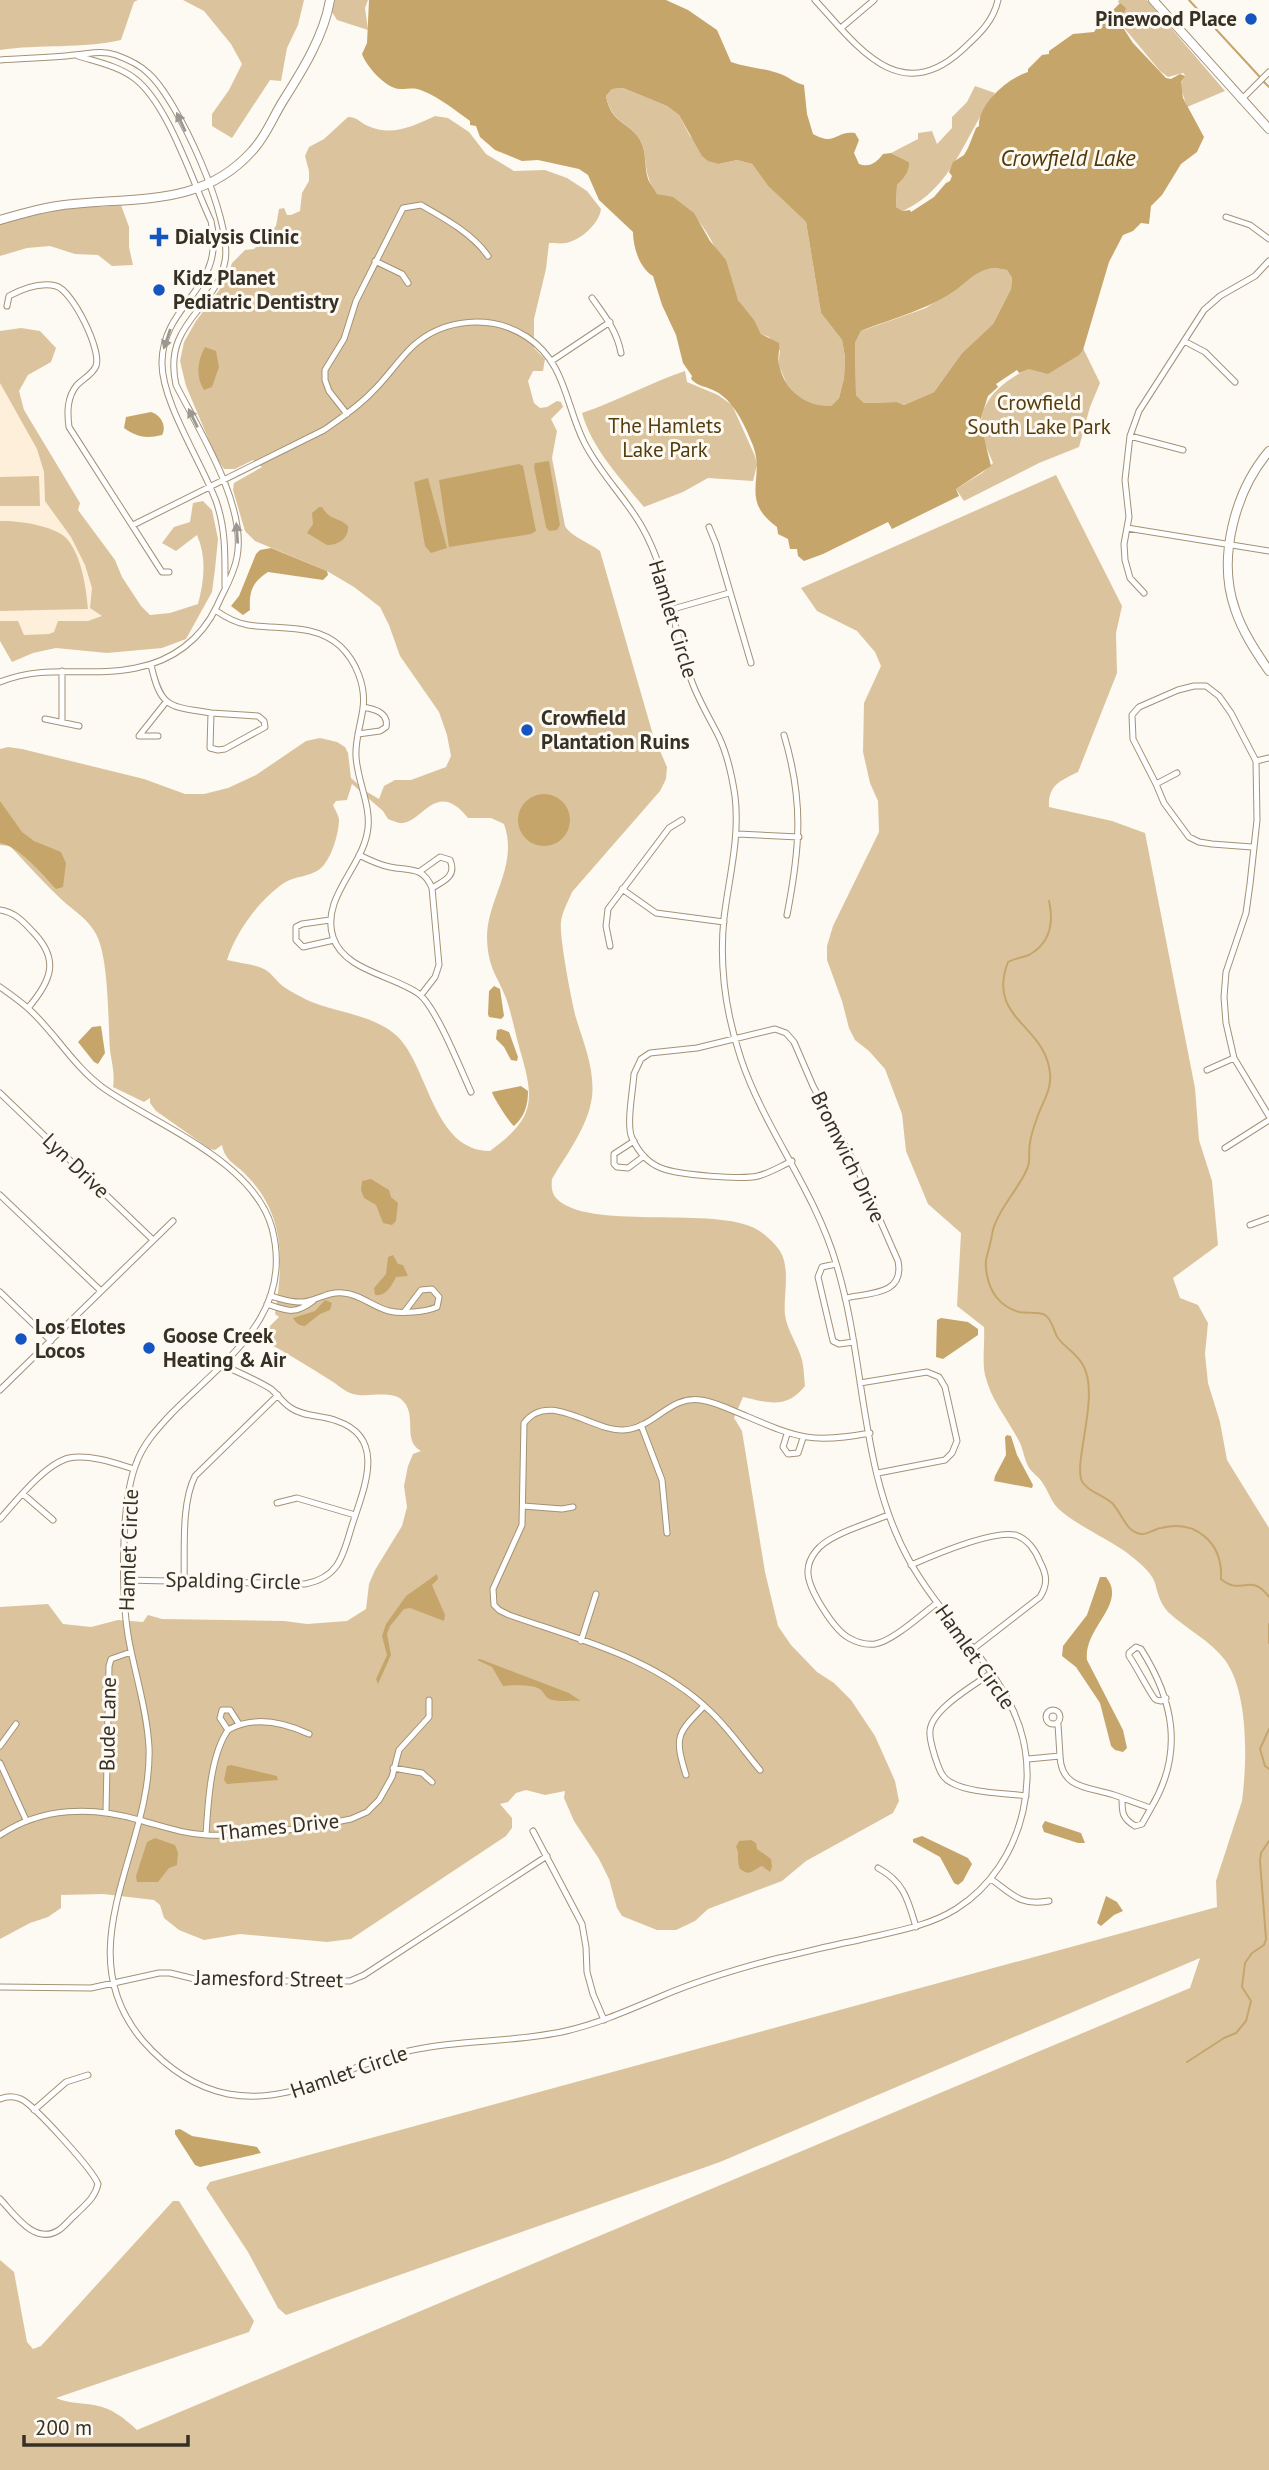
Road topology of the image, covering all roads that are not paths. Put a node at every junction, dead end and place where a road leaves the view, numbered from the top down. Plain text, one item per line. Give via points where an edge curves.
1 (330, 0) edge
2 (815, 0) edge
3 (874, 0) edge
4 (998, 0) edge
5 (1153, 0) edge
6 (841, 28) junction
7 (75, 55) junction
8 (0, 60) edge
9 (1268, 73) edge
10 (1241, 100) junction
11 (1269, 130) edge
12 (209, 184) junction
13 (196, 190) junction
14 (1226, 217) dead end
15 (0, 220) edge
16 (1269, 239) edge
17 (488, 256) dead end
18 (374, 261) junction
19 (1269, 261) edge
20 (206, 275) junction
21 (217, 281) junction
22 (408, 283) dead end
23 (592, 298) dead end
24 (6, 306) dead end
25 (610, 322) junction
26 (1184, 341) junction
27 (621, 353) dead end
28 (553, 360) junction
29 (1235, 382) dead end
30 (347, 414) junction
31 (1130, 436) junction
32 (1183, 450) dead end
33 (1269, 451) edge
34 (223, 480) junction
35 (210, 486) junction
36 (133, 525) junction
37 (709, 527) dead end
38 (1127, 528) junction
39 (1230, 543) junction
40 (1269, 551) edge
41 (169, 572) dead end
42 (225, 587) junction
43 (729, 593) junction
44 (1144, 593) dead end
45 (673, 609) junction
46 (215, 610) junction
47 (751, 663) dead end
48 (151, 665) junction
49 (62, 671) junction
50 (1269, 671) edge
51 (0, 682) edge
52 (166, 702) junction
53 (363, 707) junction
54 (211, 713) junction
55 (45, 719) dead end
56 (62, 722) junction
57 (79, 726) dead end
58 (358, 734) junction
59 (784, 735) dead end
60 (158, 736) dead end
61 (1269, 758) edge
62 (1256, 761) junction
63 (1177, 773) dead end
64 (1156, 784) junction
65 (681, 820) dead end
66 (737, 834) junction
67 (799, 837) junction
68 (1252, 848) junction
69 (359, 855) junction
70 (419, 872) junction
71 (432, 888) junction
72 (622, 889) junction
73 (0, 910) edge
74 (787, 915) dead end
75 (330, 920) junction
76 (724, 922) junction
77 (334, 940) junction
78 (610, 946) dead end
79 (0, 987) edge
80 (421, 995) junction
81 (29, 1008) junction
82 (735, 1039) junction
83 (1234, 1058) junction
84 (1207, 1070) dead end
85 (471, 1092) dead end
86 (0, 1093) edge
87 (1269, 1118) edge
88 (634, 1141) junction
89 (1225, 1147) dead end
90 (644, 1156) junction
91 (792, 1161) junction
92 (0, 1195) edge
93 (1269, 1218) edge
94 (173, 1221) dead end
95 (1250, 1225) dead end
96 (152, 1239) junction
97 (836, 1264) junction
98 (101, 1291) junction
99 (0, 1292) edge
100 (270, 1296) junction
101 (316, 1298) junction
102 (845, 1298) junction
103 (267, 1304) junction
104 (405, 1311) junction
105 (51, 1341) junction
106 (853, 1342) junction
107 (223, 1366) junction
108 (860, 1383) junction
109 (0, 1390) edge
110 (278, 1395) junction
111 (641, 1425) junction
112 (870, 1433) junction
113 (787, 1434) junction
114 (803, 1438) junction
115 (134, 1469) junction
116 (878, 1473) junction
117 (23, 1494) junction
118 (277, 1503) dead end
119 (523, 1506) junction
120 (573, 1507) dead end
121 (355, 1515) junction
122 (888, 1515) junction
123 (0, 1519) edge
124 (53, 1520) dead end
125 (667, 1533) dead end
126 (911, 1565) junction
127 (124, 1580) junction
128 (184, 1581) junction
129 (596, 1594) dead end
130 (937, 1603) junction
131 (581, 1641) junction
132 (973, 1649) junction
133 (131, 1652) junction
134 (1155, 1671) junction
135 (991, 1673) junction
136 (1143, 1676) junction
137 (1166, 1698) junction
138 (429, 1700) dead end
139 (704, 1706) junction
140 (16, 1724) dead end
141 (239, 1724) junction
142 (1058, 1724) dead end
143 (228, 1730) junction
144 (309, 1734) dead end
145 (0, 1746) edge
146 (1060, 1756) junction
147 (1028, 1759) junction
148 (0, 1763) edge
149 (393, 1768) junction
150 (760, 1770) dead end
151 (685, 1775) dead end
152 (432, 1782) dead end
153 (1026, 1796) junction
154 (1122, 1798) junction
155 (1151, 1808) junction
156 (106, 1812) junction
157 (26, 1820) junction
158 (140, 1820) junction
159 (533, 1831) dead end
160 (0, 1835) edge
161 (206, 1835) junction
162 (547, 1856) junction
163 (878, 1868) dead end
164 (991, 1879) junction
165 (1049, 1901) dead end
166 (916, 1927) junction
167 (114, 1984) junction
168 (0, 1987) edge
169 (604, 2020) junction
170 (88, 2075) dead end
171 (0, 2099) edge
172 (34, 2110) junction
173 (0, 2199) edge

1 - 12 main road via 304,68 253,151
2 - 6 street
3 - 6 street
4 - 6 street via 979,35 952,59 919,73 872,60
5 - 10 main road
7 - 8 street
12 -> 7 street via 171,101 148,72 114,54
7 - 13 street via 122,71 151,93
9 - 10 street
10 - 11 main road
12 - 13 main road
12 - 21 street via 225,238 225,261
13 - 15 main road via 166,198 50,207
13 - 20 street via 214,233 214,257
14 - 16 street via 1250,225
17 - 18 street via 437,214 412,205 398,214
18 - 22 street via 402,274
18 - 30 street via 344,339 325,370 330,391
19 - 26 street via 1255,276 1212,303
20 - 21 street
20 -> 35 street via 164,341 162,365 166,390
34 -> 21 street via 174,374 177,341
23 - 25 street
24 - 36 street via 9,296 33,287 57,286 68,293 97,353 97,364 71,396 69,427
25 - 27 street
25 - 28 street
26 - 29 street via 1205,352
26 - 31 street via 1139,411
28 - 30 street via 510,328 477,323 447,327 414,346
28 - 45 street, Hamlet Circle via 589,452 644,530
30 - 34 street via 299,444
31 - 32 street
31 - 38 street via 1125,480
33 - 39 main road via 1245,488
34 - 35 street
42 -> 34 street via 238,554 234,509
35 - 36 street
35 - 42 street via 224,528
36 - 41 street via 162,572
37 - 43 street
38 - 39 street
38 - 44 street via 1125,560 1130,578
39 - 40 street
39 - 50 main road via 1228,564 1235,609
42 - 46 street
43 - 45 street
43 - 47 street
45 - 66 street, Hamlet Circle via 694,688 728,760
46 - 48 street via 194,640
46 - 53 street via 246,625 309,630 326,636 355,664
48 - 49 street
48 - 52 street via 156,688
49 - 51 street
49 - 56 street
52 - 54 street
52 - 60 street via 139,736
53 - 58 street
53 - 58 street via 378,711 387,723 380,731
54 - 54 street via 258,716 265,727 225,750 210,748
55 - 56 street
56 - 57 street
58 - 69 street via 358,777 369,818
59 - 67 street via 797,789
61 - 62 street
62 - 64 street via 1219,696 1206,686 1194,685 1139,706 1132,715 1133,739
62 - 68 street
63 - 64 street
64 - 68 street via 1189,837
65 - 72 street via 669,828
66 - 67 street
66 - 76 street, Hamlet Circle
67 - 74 street
68 - 83 street via 1246,913 1226,972 1226,1023
69 - 70 street via 391,868
69 - 75 street
70 - 71 street
70 - 71 street via 440,857 450,860 449,877
71 - 80 street via 439,965
72 - 76 street via 656,913
72 - 78 street via 606,917
73 - 81 street via 25,923 45,944 50,957 45,988
75 - 77 street
75 - 77 street via 296,927 296,940 303,947
76 - 82 street, Hamlet Circle via 724,983
77 - 80 street via 352,962
79 - 81 street, Hamlet Circle
80 - 85 street via 442,1028
81 - 100 street, Hamlet Circle via 101,1086 225,1164 247,1185 266,1211 273,1233
82 - 88 street, Bromwich Drive via 659,1050 642,1059 634,1074 630,1135
82 - 91 street, Hamlet Circle via 750,1083
82 - 102 street, Bromwich Drive via 775,1029 794,1042 858,1168 898,1261 900,1272 887,1290
83 - 84 street
83 - 87 street
86 - 96 street, Lyn Drive
87 - 89 street
88 - 90 street
88 - 90 street via 614,1154 614,1164 628,1168
90 - 91 street via 676,1172 742,1178
91 - 97 street, Hamlet Circle
92 - 98 street
93 - 95 street
94 - 96 street
96 - 98 street
97 - 102 street, Hamlet Circle
97 - 106 street via 822,1267 818,1277 833,1341
98 - 105 street
99 - 105 street
100 - 101 street via 302,1302
100 - 103 street, Hamlet Circle
101 - 103 street via 297,1311
101 - 104 street via 332,1292 349,1293 389,1311
102 - 106 street, Hamlet Circle
103 - 107 street, Hamlet Circle via 251,1336
104 - 104 street via 437,1307 439,1297 432,1289 421,1290
105 - 109 street
106 - 108 street, Hamlet Circle
107 - 110 street, Spalding Circle
107 - 115 street, Hamlet Circle via 146,1442
108 - 112 street, Hamlet Circle
108 - 116 street via 927,1372 939,1377 946,1387 957,1441 945,1460
110 - 121 street, Spalding Circle via 290,1408 338,1421 361,1437 369,1451 368,1469
110 - 128 street via 189,1487
111 - 113 street via 672,1404 701,1400
111 - 119 street via 621,1430 552,1410 535,1412 523,1423
111 - 125 street via 662,1480
112 - 114 street
112 - 116 street, Hamlet Circle
113 - 114 street
113 - 114 street via 783,1447 788,1454 798,1453
115 - 117 street via 109,1461 70,1458 54,1465
115 - 127 street, Hamlet Circle via 128,1495
116 - 122 street, Hamlet Circle
117 - 123 street
117 - 124 street
118 - 121 street via 297,1498
119 - 120 street
119 - 131 street via 522,1525 493,1589 494,1605 499,1611
121 - 128 street, Spalding Circle via 336,1567 317,1581
122 - 126 street, Hamlet Circle
122 - 130 street via 827,1541 816,1551 808,1571 819,1601 846,1637 874,1644
126 - 130 street, Hamlet Circle
126 - 132 street via 960,1544 1007,1534 1026,1540 1038,1556 1046,1575 1041,1597
127 - 128 street, Spalding Circle
127 - 133 street, Hamlet Circle
129 - 131 street
130 - 132 street, Hamlet Circle
131 - 139 street via 656,1670
132 - 135 street, Hamlet Circle
133 - 156 street, Bude Lane via 111,1659 109,1666
133 - 158 street, Hamlet Circle via 149,1739
134 - 136 street
134 - 136 street via 1136,1647 1129,1657
134 - 137 street
135 - 147 street, Hamlet Circle via 1013,1705
135 - 153 street via 934,1717 929,1730 934,1754 942,1776 951,1783
136 - 137 street via 1155,1700
137 - 155 street via 1171,1757 1162,1790
138 - 149 street, Thames Drive via 429,1717 399,1750
139 - 150 street
139 - 151 street via 680,1734
140 - 145 street
141 - 143 street
141 - 143 street via 230,1710 222,1710 220,1718
141 - 144 street via 262,1721
142 - 146 street
143 - 161 street via 212,1778
146 - 147 street
146 - 154 street via 1060,1767 1077,1785
147 - 153 street, Hamlet Circle
148 - 157 street
149 - 152 street via 422,1773
149 - 161 street, Thames Drive via 379,1800 351,1819
153 - 164 street, Hamlet Circle via 1015,1838
154 - 155 street
154 - 155 street via 1122,1814 1135,1826 1142,1824
156 - 157 street, Thames Drive via 72,1811
156 - 158 street, Thames Drive
157 - 160 street, Thames Drive
158 - 161 street, Thames Drive
158 - 167 street, Hamlet Circle via 109,1935
159 - 162 street
162 - 167 street, Jamesford Street via 350,1981 203,1981 159,1973
162 - 169 street via 582,1924 587,1972
163 - 166 street via 901,1887
164 - 165 street via 1019,1900 1032,1904
164 - 166 street, Hamlet Circle via 949,1914
166 - 169 street, Hamlet Circle via 747,1966
167 - 168 street, Jamesford Street
167 - 169 street, Hamlet Circle via 131,2026 178,2074 204,2087 257,2097 310,2088 371,2060 412,2049 523,2039
170 - 172 street via 66,2082
171 - 172 street via 19,2098
172 - 173 street via 88,2166 98,2184 94,2197 57,2231 47,2234 29,2229

